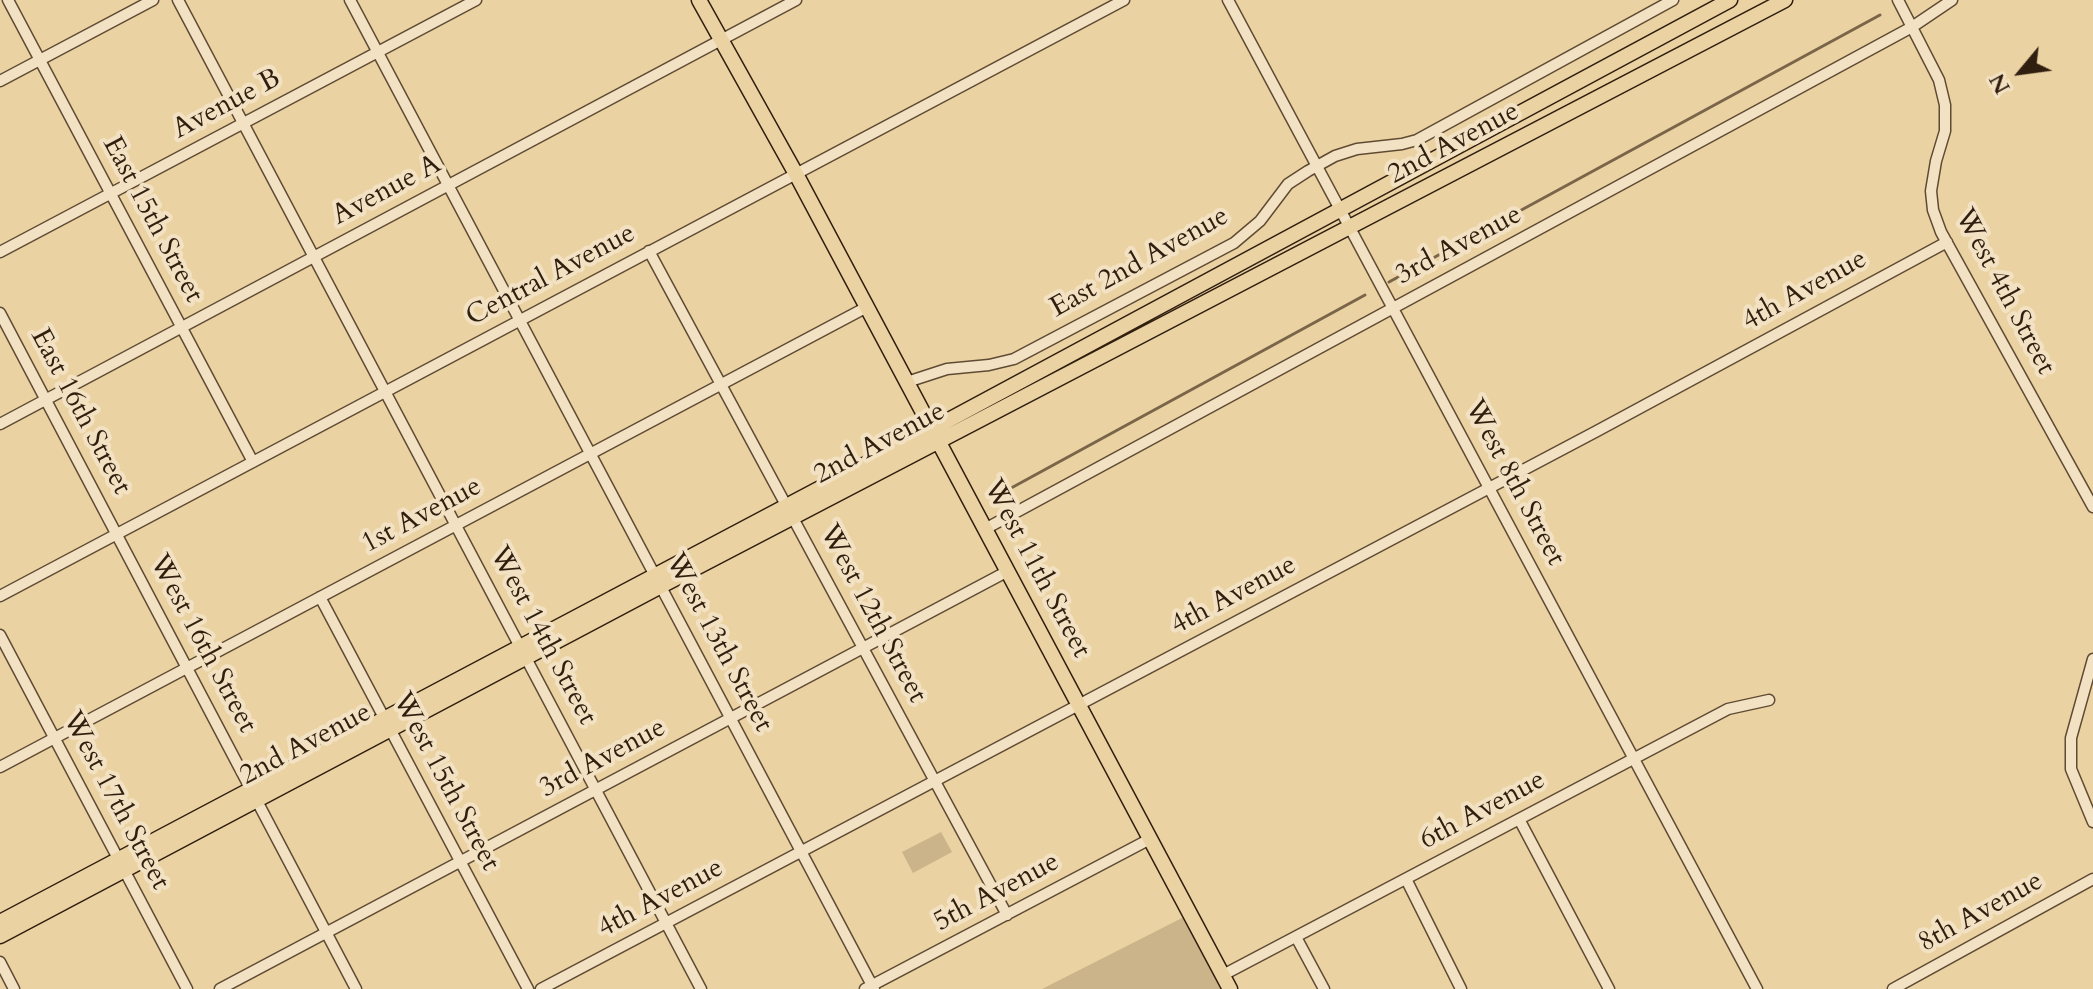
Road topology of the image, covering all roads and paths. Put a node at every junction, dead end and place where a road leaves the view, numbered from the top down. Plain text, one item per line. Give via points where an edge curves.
1 (8, 0) edge
2 (153, 0) edge
3 (178, 0) edge
4 (350, 0) edge
5 (476, 0) edge
6 (699, 0) edge
7 (796, 0) edge
8 (1124, 0) edge
9 (1228, 0) edge
10 (1673, 0) edge
11 (1730, 0) edge
12 (1785, 0) edge
13 (1898, 0) edge
14 (1952, 0) edge
15 (1912, 27) junction
16 (720, 38) junction
17 (378, 52) junction
18 (40, 60) junction
19 (0, 81) edge
20 (243, 123) junction
21 (1317, 166) junction
22 (796, 174) junction
23 (449, 186) junction
24 (110, 194) junction
25 (1340, 210) junction
26 (1350, 228) junction
27 (1947, 242) junction
28 (649, 251) junction
29 (0, 252) edge
30 (314, 257) junction
31 (867, 307) junction
32 (1393, 309) junction
33 (0, 313) edge
34 (520, 320) junction
35 (182, 327) junction
36 (907, 382) junction
37 (721, 384) junction
38 (386, 391) junction
39 (46, 399) junction
40 (0, 424) edge
41 (936, 436) junction
42 (591, 453) junction
43 (253, 462) junction
44 (1489, 488) junction
45 (2093, 507) edge
46 (790, 513) junction
47 (456, 525) junction
48 (985, 529) junction
49 (117, 534) junction
50 (1008, 571) junction
51 (658, 581) junction
52 (0, 596) edge
53 (320, 597) junction
54 (0, 635) edge
55 (863, 648) junction
56 (524, 653) junction
57 (2093, 659) edge
58 (187, 668) junction
59 (1769, 700) dead end
60 (1079, 705) junction
61 (731, 718) junction
62 (388, 724) junction
63 (55, 738) junction
64 (1633, 759) junction
65 (0, 767) edge
66 (935, 781) junction
67 (596, 790) junction
68 (254, 795) junction
69 (1519, 819) junction
70 (2093, 822) edge
71 (1150, 839) junction
72 (801, 851) junction
73 (460, 861) junction
74 (122, 865) junction
75 (1406, 879) junction
76 (2093, 879) edge
77 (1007, 915) junction
78 (0, 922) edge
79 (666, 923) junction
80 (327, 932) junction
81 (0, 936) edge
82 (1296, 937) junction
83 (0, 962) edge
84 (1223, 975) junction
85 (870, 988) edge
86 (14, 989) edge
87 (187, 989) edge
88 (220, 989) edge
89 (356, 989) edge
90 (528, 989) edge
91 (541, 989) edge
92 (701, 989) edge
93 (1230, 989) edge
94 (1324, 989) edge
95 (1461, 989) edge
96 (1609, 989) edge
97 (1757, 989) edge
98 (1893, 989) edge

1 - 18 street, East 15th Street
2 - 18 street
3 - 20 street, West 14th Street
4 - 17 street, West 13th Street
5 - 17 street, Avenue B
6 - 16 main road, West 11th Street
7 - 16 street, Avenue A
8 - 22 street, Central Avenue
9 - 21 street, West 8th Street
10 - 21 street, East 2nd Avenue via 1417,140 1357,149
11 - 25 main road, 2nd Avenue
12 - 26 main road, 2nd Avenue
13 - 15 street, West 4th Street
14 - 15 street, 3rd Avenue
15 - 27 street, West 4th Street via 1939,80 1945,105 1945,131 1931,191
15 - 32 street, 3rd Avenue
16 - 22 main road, West 11th Street
16 - 23 street, Avenue A
17 - 20 street, Avenue B
17 - 23 street, West 13th Street
18 - 19 street
18 - 24 street, East 15th Street
20 - 24 street, Avenue B
20 - 30 street, West 14th Street
21 - 25 street, West 8th Street
21 - 36 street, East 2nd Avenue via 1288,184 1260,221 1234,243 1014,359 947,369
22 - 28 street, Central Avenue
22 - 31 main road, West 11th Street
23 - 30 street, Avenue A
23 - 34 street, West 13th Street
24 - 29 street, Avenue B
24 - 35 street, East 15th Street
25 - 26 street, West 8th Street
25 - 41 main road, 2nd Avenue
26 - 32 street, West 8th Street
26 - 41 main road, 2nd Avenue
27 - 44 street, 4th Avenue
27 - 45 street, West 4th Street
28 - 34 street, Central Avenue
28 - 37 street, West 12th Street
30 - 35 street, Avenue A
30 - 38 street, West 14th Street
31 - 36 main road, West 11th Street
31 - 37 street, 1st Avenue
32 - 44 street, West 8th Street
32 - 48 street, 3rd Avenue
33 - 39 street, East 16th Street
34 - 38 street, Central Avenue
34 - 42 street, West 13th Street
35 - 39 street, Avenue A
35 - 43 street, East 15th Street
36 - 41 main road, West 11th Street
37 - 42 street, 1st Avenue
37 - 46 street, West 12th Street
38 - 43 street, Central Avenue
38 - 47 street, West 14th Street
39 - 40 street, Avenue A
39 - 49 street, East 16th Street
41 - 46 main road, 2nd Avenue
41 - 48 main road, West 11th Street
42 - 47 street, 1st Avenue
42 - 51 street, West 13th Street
43 - 49 street, Central Avenue
44 - 60 street, 4th Avenue
44 - 64 street, West 8th Street
46 - 51 main road, 2nd Avenue
46 - 55 street, West 12th Street
47 - 53 street, 1st Avenue
47 - 56 street, West 14th Street
48 - 50 main road, West 11th Street
49 - 52 street, Central Avenue
49 - 58 street, West 16th Street
50 - 55 street, 3rd Avenue
50 - 60 main road, West 11th Street
51 - 56 main road, 2nd Avenue
51 - 61 street, West 13th Street
53 - 58 street, 1st Avenue
53 - 62 street, West 15th Street
54 - 63 street, West 17th Street
55 - 61 street, 3rd Avenue
55 - 66 street, West 12th Street
56 - 62 main road, 2nd Avenue
56 - 67 street, West 14th Street
57 - 70 street via 2071,738 2071,769
58 - 63 street, 1st Avenue
58 - 68 street, West 16th Street
59 - 64 street, 6th Avenue via 1728,709
60 - 66 street, 4th Avenue
60 - 71 main road, West 11th Street
61 - 67 street, 3rd Avenue
61 - 72 street, West 13th Street
62 - 68 main road, 2nd Avenue
62 - 73 street, West 15th Street
63 - 65 street, 1st Avenue
63 - 74 street, West 17th Street
64 - 69 street, 6th Avenue
64 - 97 street, West 8th Street
66 - 72 street, 4th Avenue
66 - 77 street, West 12th Street
67 - 73 street, 3rd Avenue
67 - 79 street, West 14th Street
68 - 74 main road, 2nd Avenue
68 - 80 street, West 16th Street
69 - 75 street, 6th Avenue
69 - 96 street
71 - 77 street, 5th Avenue
71 - 84 main road, West 11th Street
72 - 79 street, 4th Avenue
72 - 85 street, West 13th Street
73 - 80 street, 3rd Avenue
73 - 90 street, West 15th Street
74 - 78 main road, 2nd Avenue
74 - 81 main road, 2nd Avenue
74 - 87 street, West 17th Street
75 - 82 street, 6th Avenue
75 - 95 street
76 - 98 street, 8th Avenue
77 - 85 street, 5th Avenue
79 - 91 street, 4th Avenue
79 - 92 street, West 14th Street
80 - 88 street, 3rd Avenue
80 - 89 street, West 16th Street
82 - 84 street, 6th Avenue
82 - 94 street
83 - 86 street
84 - 93 main road, West 11th Street

